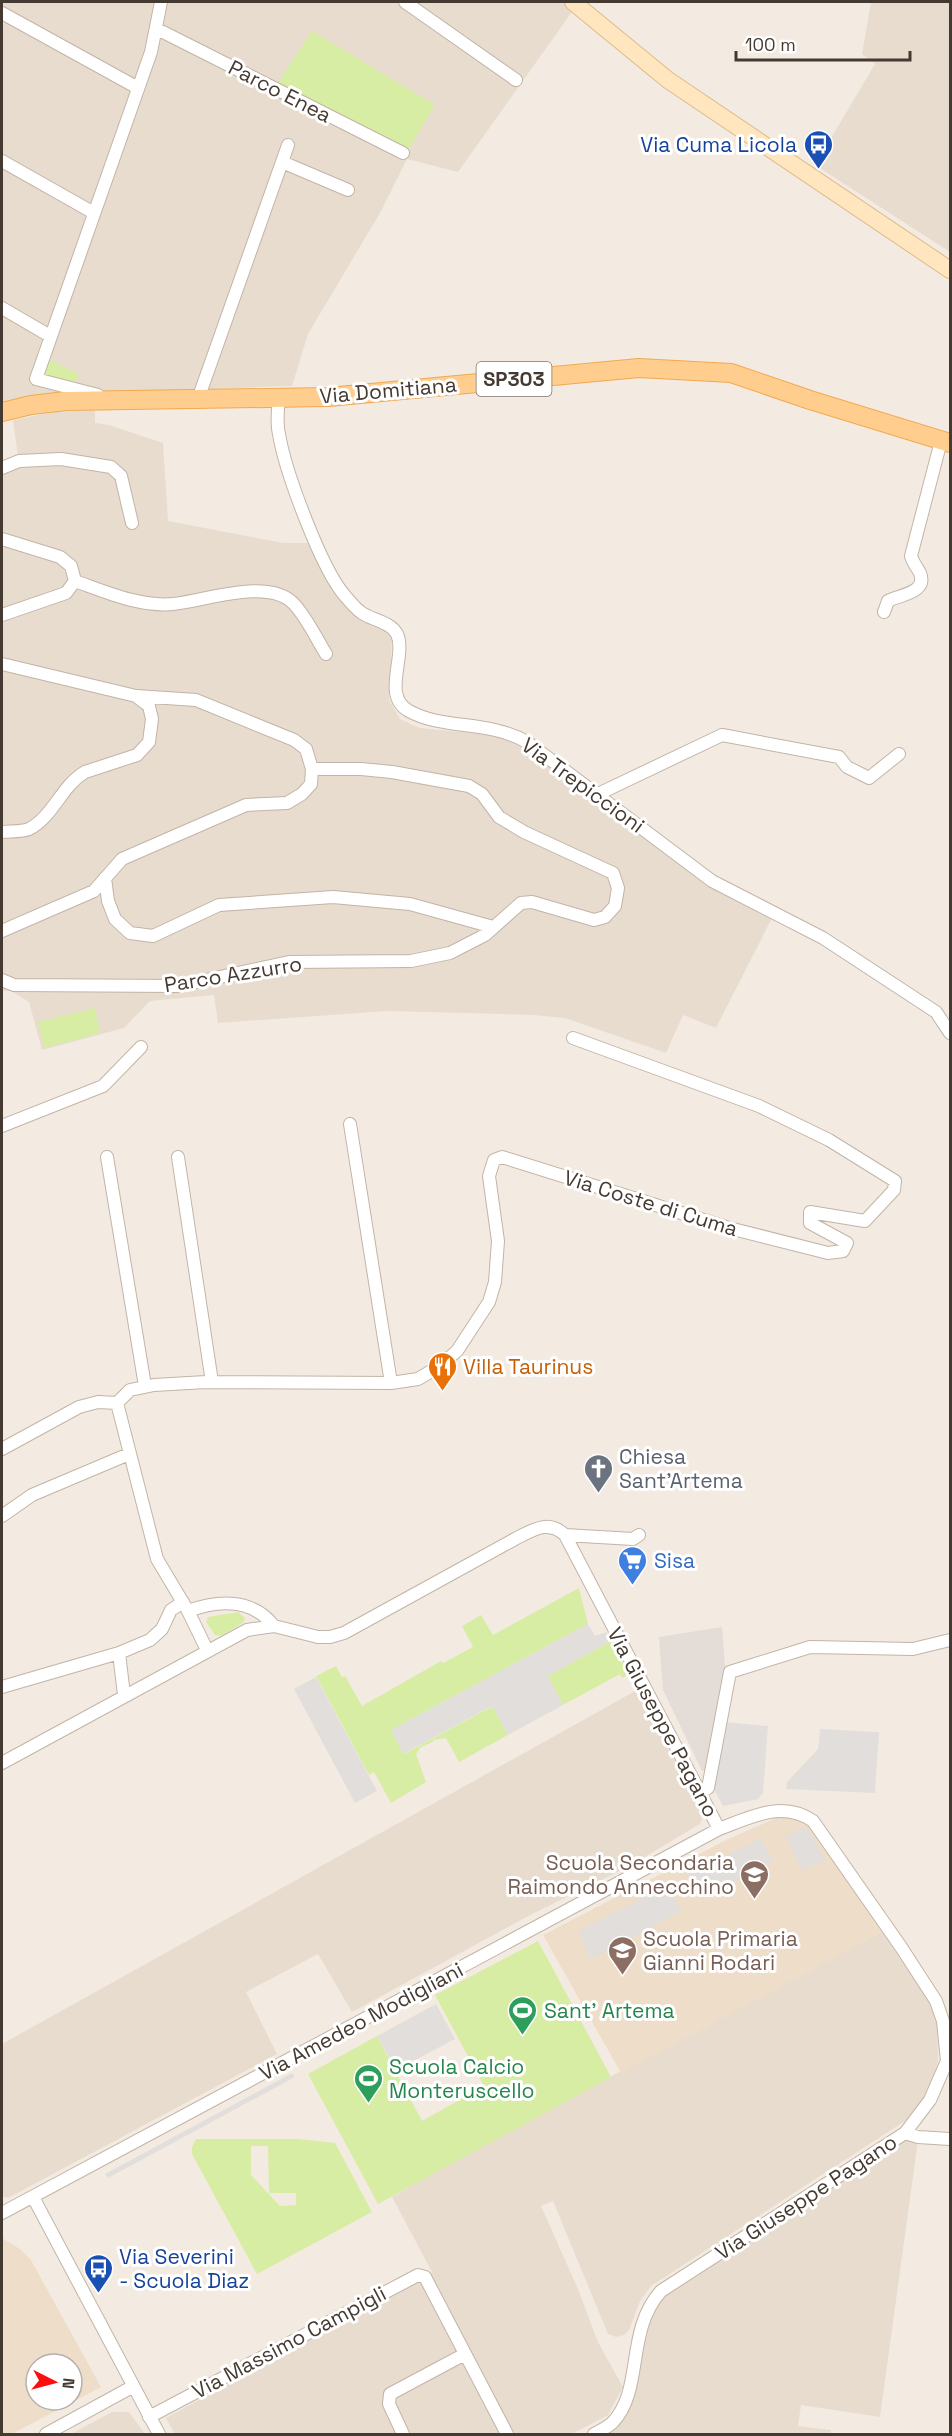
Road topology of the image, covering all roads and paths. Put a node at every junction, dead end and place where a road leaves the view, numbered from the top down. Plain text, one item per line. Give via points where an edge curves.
1 (161, 2) edge
2 (405, 2) edge
3 (573, 2) edge
4 (2, 13) edge
5 (157, 30) junction
6 (516, 80) dead end
7 (138, 88) junction
8 (288, 145) dead end
9 (403, 153) dead end
10 (2, 161) edge
11 (282, 162) junction
12 (348, 190) dead end
13 (94, 213) junction
14 (951, 270) edge
15 (2, 308) edge
16 (50, 336) junction
17 (279, 398) junction
18 (198, 399) junction
19 (116, 400) junction
20 (2, 412) edge
21 (946, 442) edge
22 (2, 468) edge
23 (132, 523) dead end
24 (2, 539) edge
25 (75, 581) junction
26 (884, 612) dead end
27 (2, 615) edge
28 (327, 654) dead end
29 (2, 664) edge
30 (136, 696) junction
31 (898, 754) dead end
32 (312, 769) junction
33 (596, 795) junction
34 (2, 832) edge
35 (105, 878) junction
36 (493, 927) junction
37 (2, 932) edge
38 (2, 980) edge
39 (951, 1033) edge
40 (573, 1038) dead end
41 (141, 1047) dead end
42 (350, 1124) dead end
43 (2, 1126) edge
44 (107, 1157) dead end
45 (178, 1157) dead end
46 (212, 1382) junction
47 (391, 1383) junction
48 (146, 1386) junction
49 (117, 1403) junction
50 (2, 1449) edge
51 (129, 1454) junction
52 (2, 1516) edge
53 (565, 1535) junction
54 (639, 1535) dead end
55 (185, 1606) junction
56 (249, 1606) junction
57 (274, 1626) junction
58 (247, 1630) junction
59 (951, 1640) edge
60 (118, 1653) junction
61 (202, 1654) junction
62 (2, 1688) edge
63 (124, 1695) junction
64 (2, 1763) edge
65 (701, 1792) junction
66 (719, 1829) junction
67 (905, 2133) junction
68 (951, 2139) edge
69 (33, 2197) junction
70 (2, 2213) edge
71 (465, 2354) junction
72 (132, 2387) junction
73 (149, 2417) junction
74 (46, 2434) edge
75 (159, 2434) edge
76 (403, 2434) edge
77 (507, 2434) edge
78 (594, 2434) edge

1 - 5 street
2 - 6 street
3 - 14 street via 668,80
4 - 7 street
5 - 7 street
5 - 9 street, Parco Enea
7 - 13 street
8 - 11 street
10 - 13 street
11 - 12 street
11 - 18 street
13 - 16 street
15 - 16 street
16 - 19 street via 36,379
17 - 18 main road, Via Domitiana / SP303
17 - 21 main road, Via Domitiana / SP303 via 639,368 731,373
17 - 33 street, Via Trepiccioni via 278,431 287,470 338,589 362,613 396,633 399,703 408,711 430,718 503,730 516,736
18 - 19 main road, Via Domitiana / SP303
19 - 20 main road, Via Domitiana / SP303 via 66,401
21 - 26 street via 911,556 920,582 915,591 888,602
22 - 23 street via 19,461 61,459 111,467 121,476
24 - 25 street via 60,557 71,566
25 - 27 street via 66,593
25 - 28 street via 147,604 255,591 275,593 293,602
29 - 30 street
30 - 32 street via 196,700 294,740 306,749
30 - 34 street via 149,706 152,719 149,742 137,755 77,776 29,829
31 - 33 street via 869,778 838,758 722,735
32 - 35 street via 311,784 287,803 246,805 122,859
32 - 36 street, Parco Azzurro via 392,772 469,786 482,794 507,822 613,873 618,888 615,906 605,917 594,920 532,902 521,903
33 - 39 street, Via Trepiccioni via 712,881 823,938 936,1012
35 - 36 street via 115,919 130,933 153,936 219,905 333,897 410,904
35 - 37 street via 94,891
36 - 38 street, Parco Azzurro via 450,953 411,961 289,962 179,986 14,986
40 - 47 street, Via Coste di Cuma via 759,1106 829,1140 895,1181 894,1190 865,1221 810,1212 810,1222 847,1243 843,1251 828,1253 729,1228 502,1157 494,1160 489,1176 498,1240 495,1282 489,1302 457,1351 438,1367 418,1379
41 - 43 street via 103,1086
42 - 47 street
44 - 48 street
45 - 46 street
46 - 47 street, Via Coste di Cuma
46 - 48 street, Via Coste di Cuma
48 - 49 street, Via Coste di Cuma via 130,1390
49 - 50 street, Via Coste di Cuma via 79,1407
49 - 51 street
51 - 52 street via 32,1495
51 - 55 street via 157,1559
53 - 54 street via 633,1539
53 - 57 street via 551,1526 538,1527 344,1633 330,1637 303,1635
53 - 65 street, Via Giuseppe Pagano
55 - 56 street
55 - 60 street via 171,1610 162,1629 150,1640
55 - 61 street
56 - 57 street
56 - 58 street via 252,1618
57 - 58 street
58 - 61 street
59 - 65 street via 913,1649 810,1647 730,1671 708,1788
60 - 62 street
60 - 63 street
61 - 63 street
63 - 64 street
65 - 66 street, Via Giuseppe Pagano
66 - 67 street, Via Giuseppe Pagano via 777,1810 794,1811 813,1821 936,2001 943,2021 947,2061 930,2100
66 - 69 street, Via Amedeo Modigliani
67 - 68 street
67 - 78 street, Via Giuseppe Pagano via 661,2291 645,2313 623,2406 614,2421
69 - 70 street, Via Amedeo Modigliani
69 - 72 street
71 - 73 street, Via Massimo Campigli via 428,2282 422,2275 413,2276
71 - 76 street via 390,2394 389,2404
71 - 77 street
72 - 73 street
72 - 74 street
73 - 75 street

